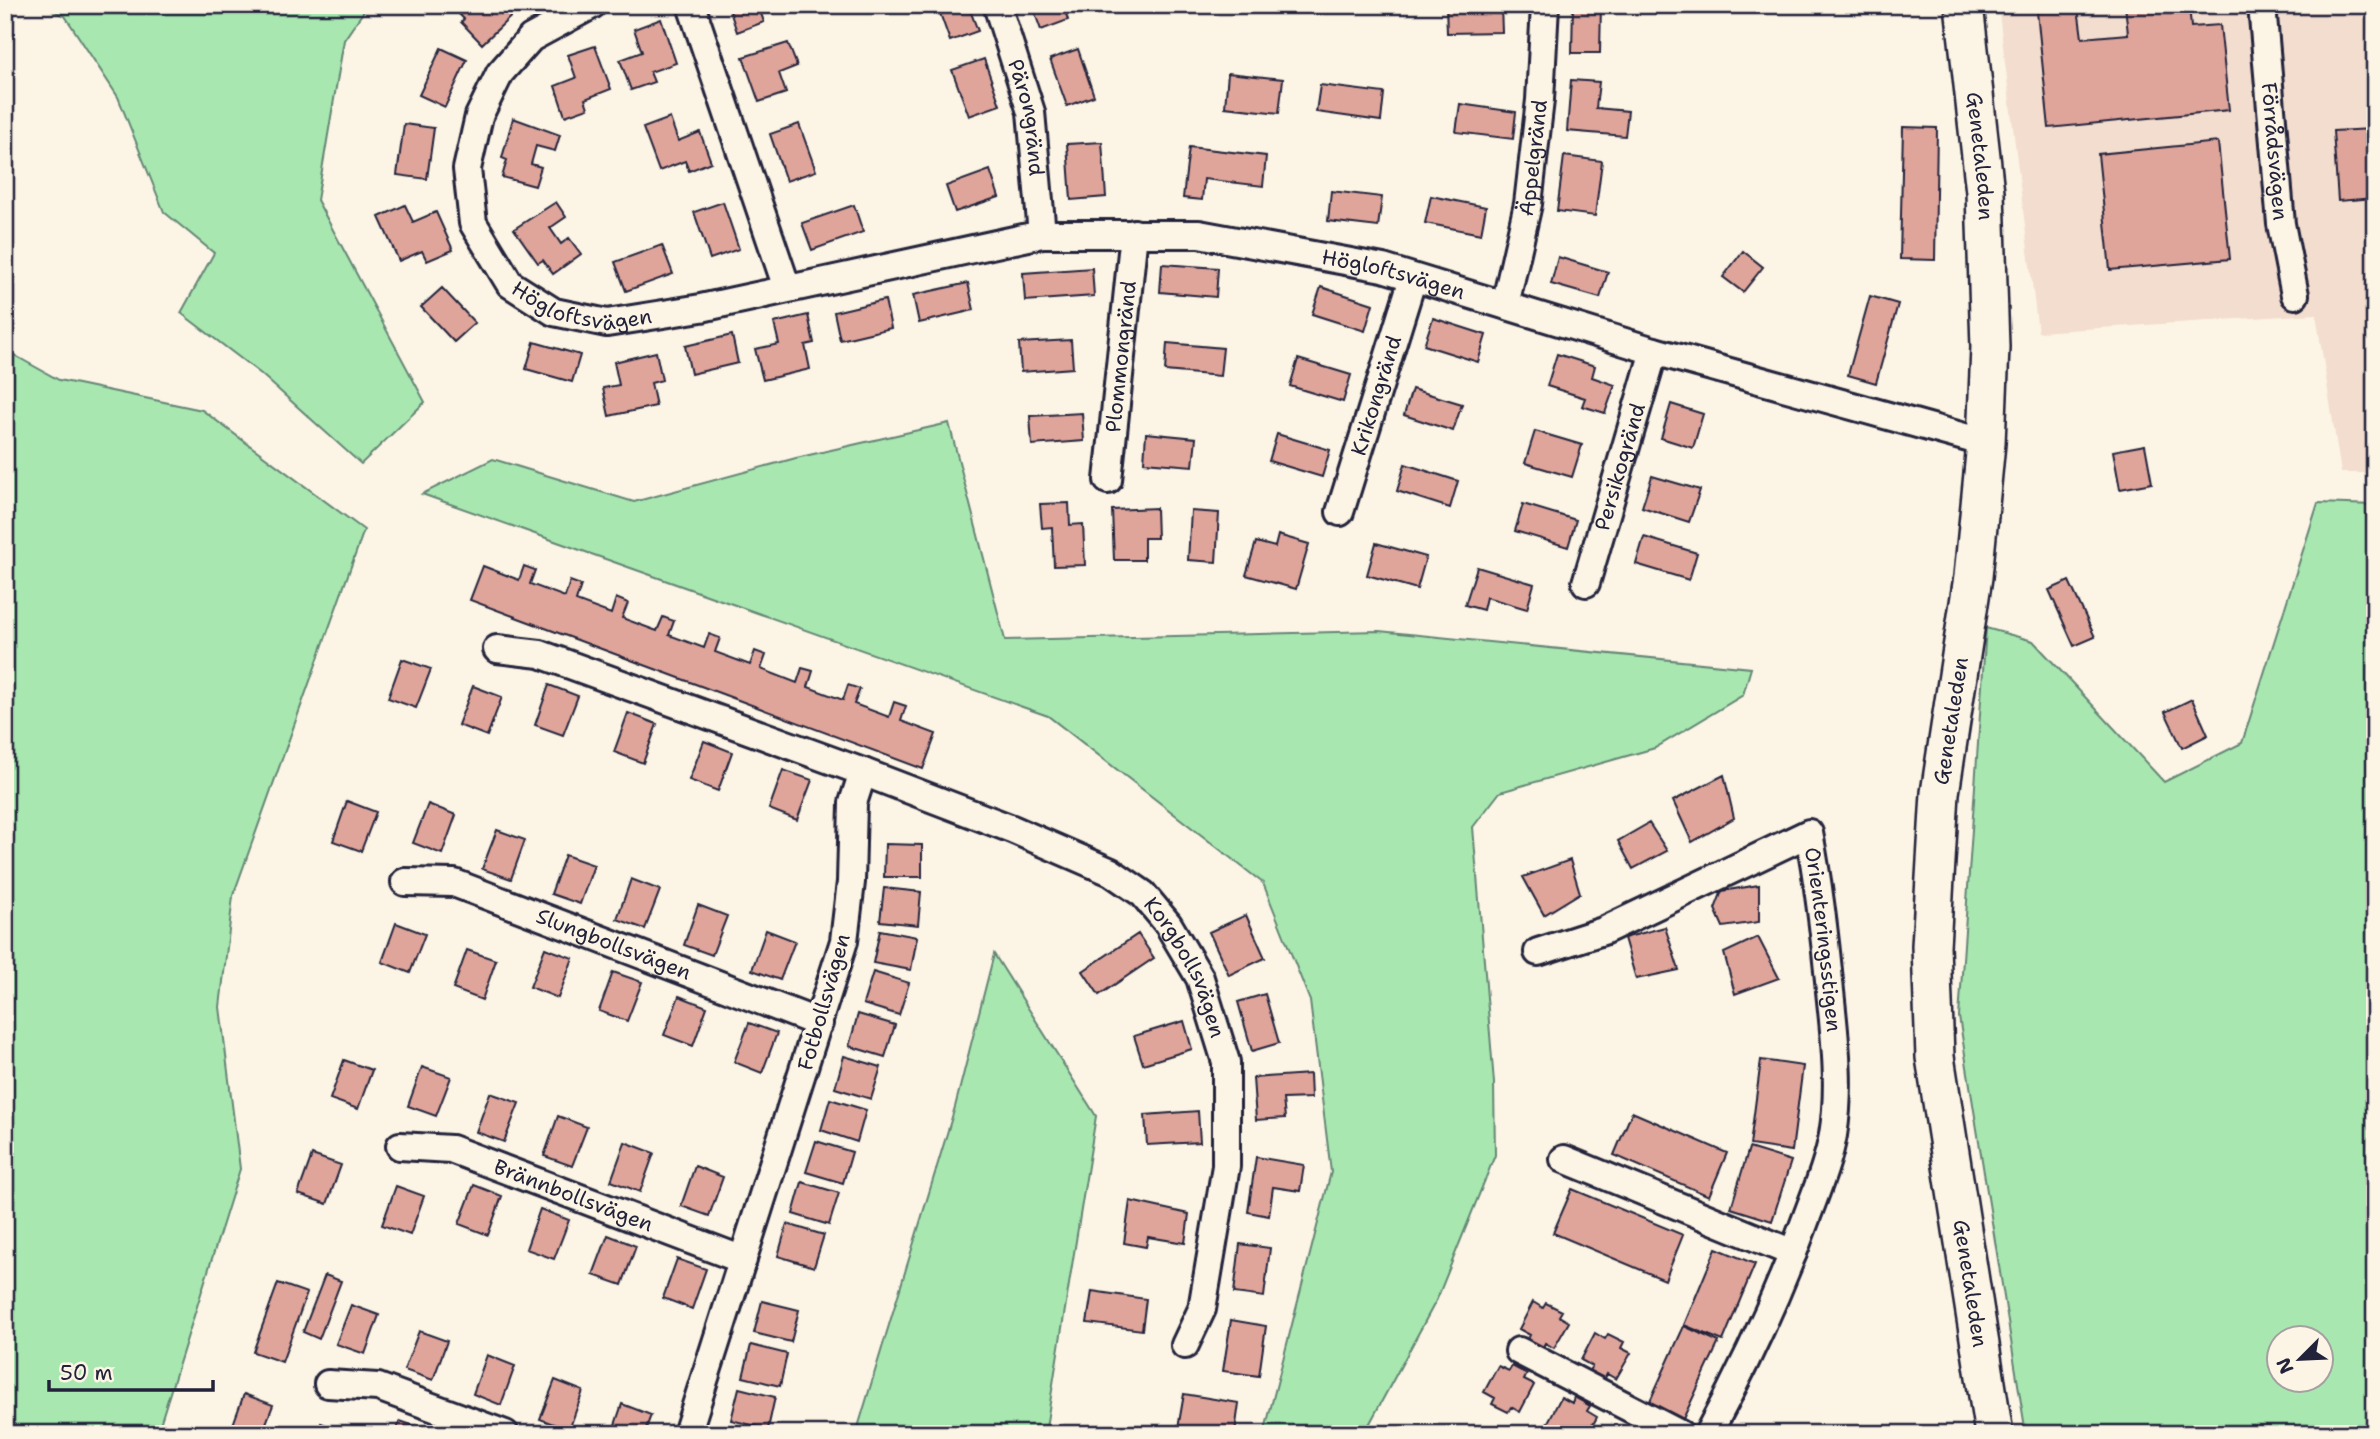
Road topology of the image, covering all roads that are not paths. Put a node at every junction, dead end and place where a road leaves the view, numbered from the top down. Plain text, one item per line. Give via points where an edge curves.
1 (592, 5) edge
2 (691, 5) edge
3 (997, 5) edge
4 (1545, 5) edge
5 (1965, 5) edge
6 (2262, 5) edge
7 (1134, 233) junction
8 (1042, 234) junction
9 (1413, 278) junction
10 (786, 288) junction
11 (2295, 295) dead end
12 (1504, 306) junction
13 (1654, 351) junction
14 (1986, 443) junction
15 (1108, 480) dead end
16 (1340, 512) dead end
17 (1586, 583) dead end
18 (497, 649) dead end
19 (863, 772) junction
20 (405, 882) dead end
21 (1538, 952) dead end
22 (819, 1023) junction
23 (400, 1146) dead end
24 (1564, 1158) dead end
25 (1793, 1253) junction
26 (743, 1260) junction
27 (1185, 1345) dead end
28 (1519, 1351) dead end
29 (328, 1384) dead end
30 (505, 1434) edge
31 (688, 1434) edge
32 (1680, 1434) edge
33 (1709, 1434) edge
34 (1994, 1434) edge

1 - 10 street, Högloftsvägen via 531,38 500,73 479,116 467,169 472,223 510,284 554,312 607,323
2 - 10 street
3 - 8 street, Pärongränd via 1031,112
4 - 12 street, Äppelgränd via 1528,204
5 - 14 main road, Genetaleden via 1985,192 1990,347
6 - 11 street, Förrådsvägen via 2281,224
7 - 8 street, Högloftsvägen
7 - 9 street, Högloftsvägen via 1199,234 1383,268
7 - 15 street, Plommongränd
8 - 10 street, Högloftsvägen
9 - 12 street, Högloftsvägen
9 - 16 street, Krikongränd
12 - 13 street, Högloftsvägen
13 - 14 street, Högloftsvägen
13 - 17 street, Persikogränd
14 - 34 main road, Genetaleden via 1973,577 1940,793 1931,946 1935,1057
18 - 19 street via 540,654
19 - 22 street, Fotbollsvägen via 853,803 844,941
19 - 27 street, Korgbollsvägen via 1111,872 1143,894 1168,924 1200,978 1226,1062 1226,1166 1202,1309
20 - 22 street, Slungbollsvägen via 454,883
21 - 25 street, Orienteringsstigen via 1603,931 1809,833 1834,1024 1836,1083 1833,1133 1825,1166
22 - 26 street, Fotbollsvägen
23 - 26 street, Brännbollsvägen via 452,1149
24 - 25 street
25 - 33 street, Orienteringsstigen
26 - 31 street, Fotbollsvägen
28 - 32 street
29 - 30 street via 378,1387

